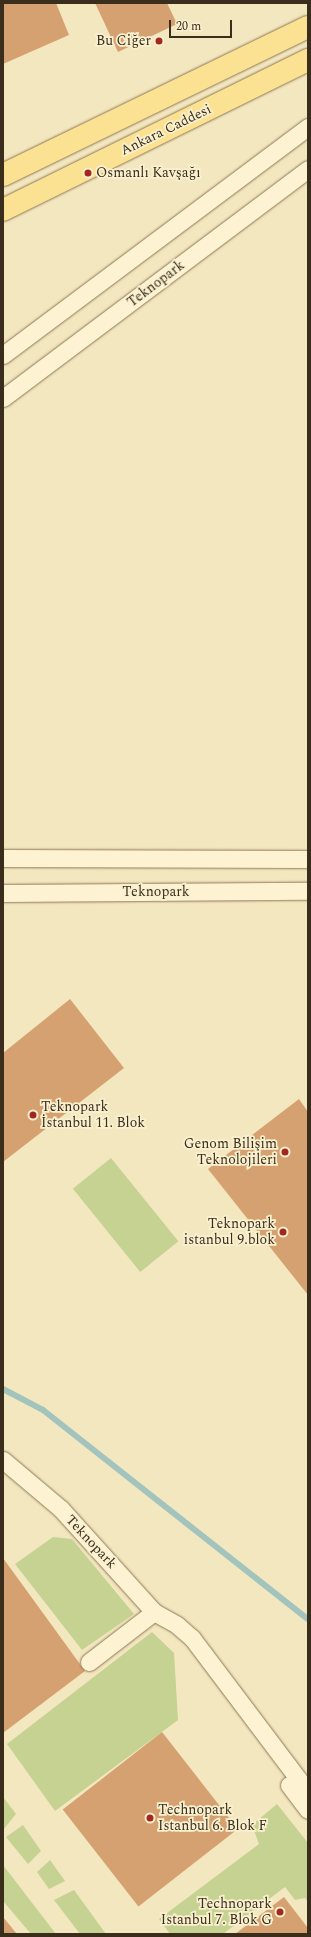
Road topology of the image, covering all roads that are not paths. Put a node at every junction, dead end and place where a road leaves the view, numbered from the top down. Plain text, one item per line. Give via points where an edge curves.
1 (308, 27) edge
2 (308, 60) edge
3 (308, 127) edge
4 (308, 169) edge
5 (3, 175) edge
6 (3, 210) edge
7 (3, 355) edge
8 (3, 398) edge
9 (3, 858) edge
10 (308, 859) edge
11 (308, 891) edge
12 (3, 893) edge
13 (3, 1460) edge
14 (154, 1612) junction
15 (177, 1625) junction
16 (89, 1662) dead end
17 (308, 1792) edge
18 (308, 1810) edge

1 - 5 main road
2 - 6 main road, Ankara Caddesi
3 - 7 street
4 - 8 street, Teknopark
9 - 10 street
11 - 12 street, Teknopark
13 - 14 street, Teknopark via 62,1510
14 - 15 street, Teknopark
14 - 16 street
15 - 17 street, Teknopark via 192,1638
15 - 18 street via 191,1651

